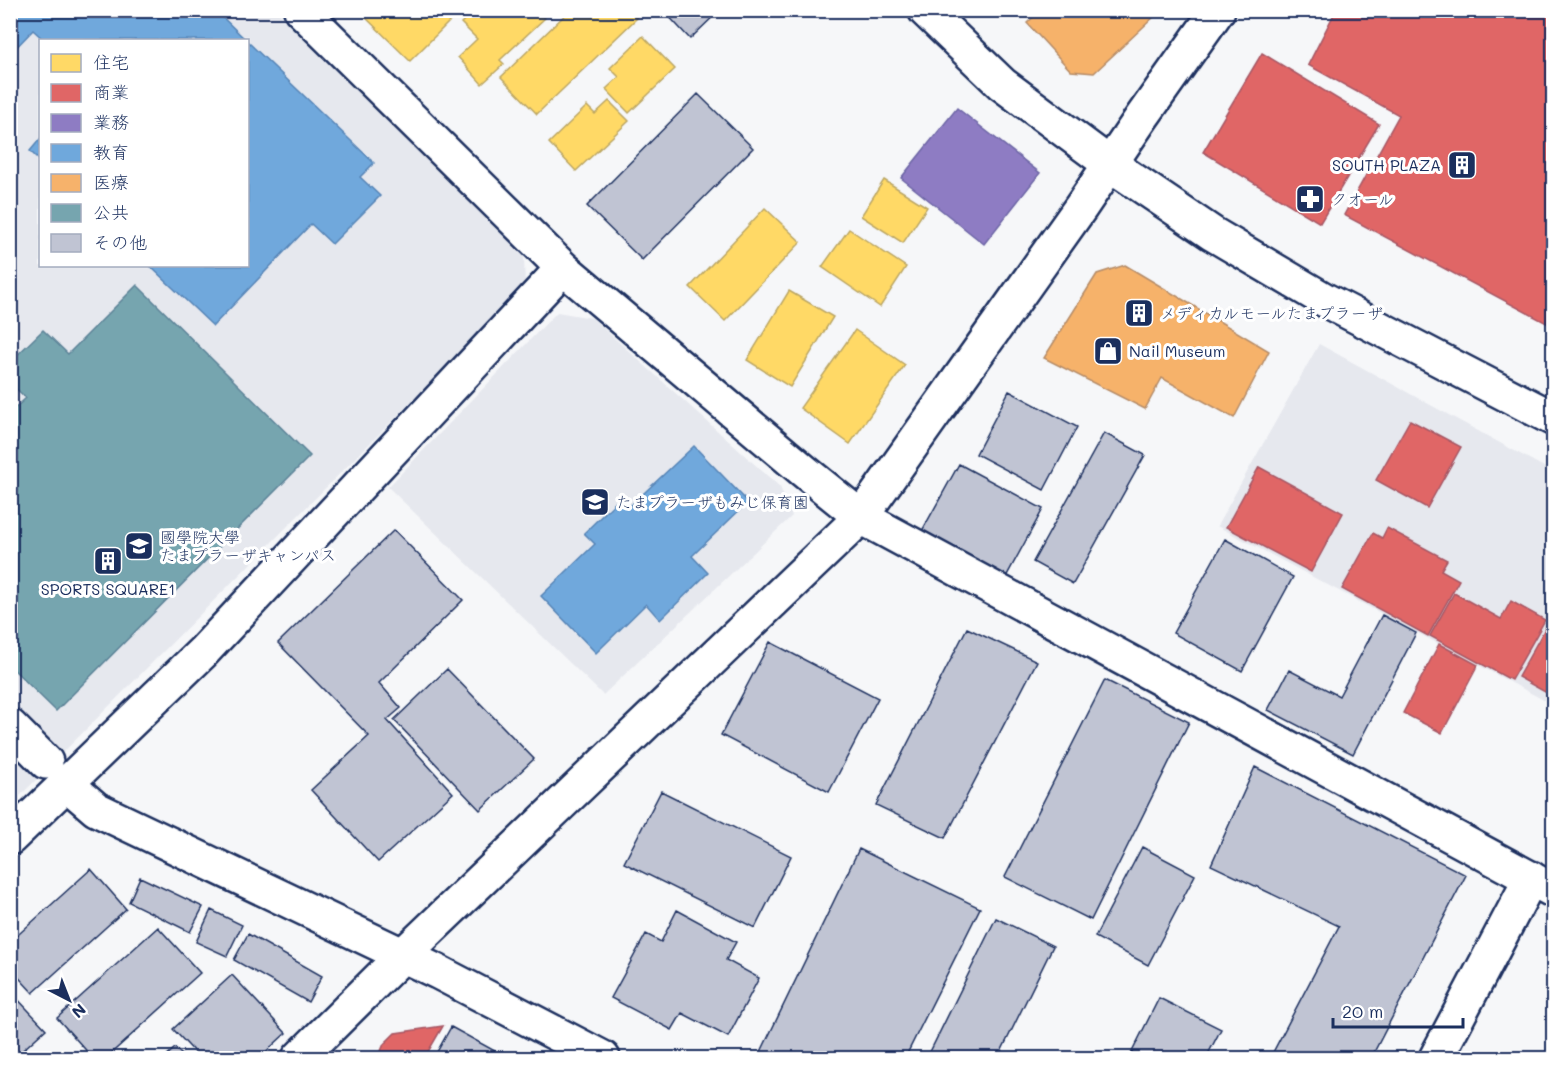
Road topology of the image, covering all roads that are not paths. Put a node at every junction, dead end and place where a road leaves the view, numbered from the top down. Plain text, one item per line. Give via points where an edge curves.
1 (301, 10) edge
2 (924, 10) edge
3 (1218, 10) edge
4 (1111, 165) junction
5 (562, 268) junction
6 (1554, 419) edge
7 (861, 517) junction
8 (10, 726) edge
9 (57, 773) junction
10 (10, 838) edge
11 (1542, 884) edge
12 (402, 956) junction
13 (299, 1059) edge
14 (603, 1059) edge
15 (1436, 1059) edge

1 - 5 street
2 - 4 street via 1002,84
3 - 4 street
4 - 6 street via 1213,234 1325,300
4 - 7 street
5 - 7 street
5 - 9 street via 203,652
7 - 11 street
7 - 12 street
8 - 9 street
9 - 10 street
9 - 12 street via 96,809
11 - 15 street
12 - 13 street
12 - 14 street

